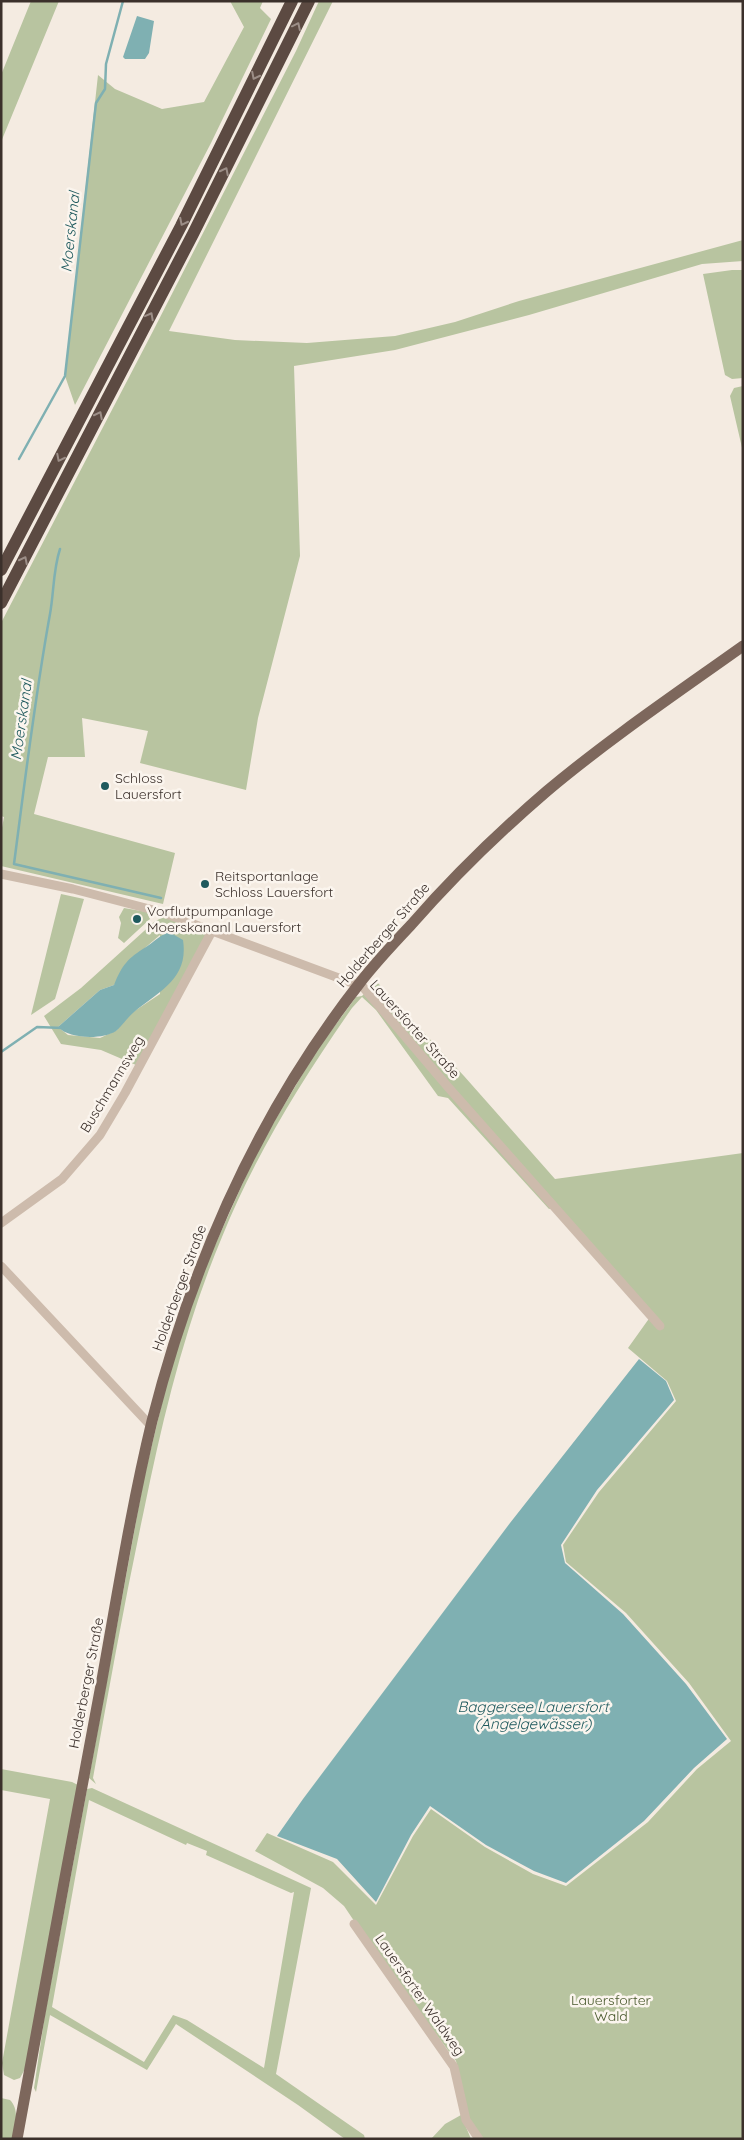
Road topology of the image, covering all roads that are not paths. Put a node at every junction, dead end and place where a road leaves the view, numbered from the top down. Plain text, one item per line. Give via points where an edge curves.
1 (292, 1) edge
2 (309, 1) edge
3 (1, 570) edge
4 (1, 603) edge
5 (743, 646) edge
6 (1, 874) edge
7 (212, 931) junction
8 (358, 986) junction
9 (1, 1223) edge
10 (1, 1266) edge
11 (660, 1326) dead end
12 (151, 1426) junction
13 (354, 1924) dead end
14 (17, 2139) edge
15 (478, 2139) edge

1 -> 3 highway via 181,226
4 -> 2 highway via 189,242
5 - 8 main road, Holderberger Straße via 637,722 536,802 456,874
6 - 7 street, Lauersforter Straße via 161,912
7 - 8 street, Lauersforter Straße
7 - 9 street, Buschmannsweg via 100,1136 62,1179
8 - 11 street, Lauersforter Straße via 366,991
8 - 12 main road, Holderberger Straße via 279,1102 228,1201 194,1285
10 - 12 street
12 - 14 main road, Holderberger Straße
13 - 15 street, Lauersforter Waldweg via 454,2067 466,2120

